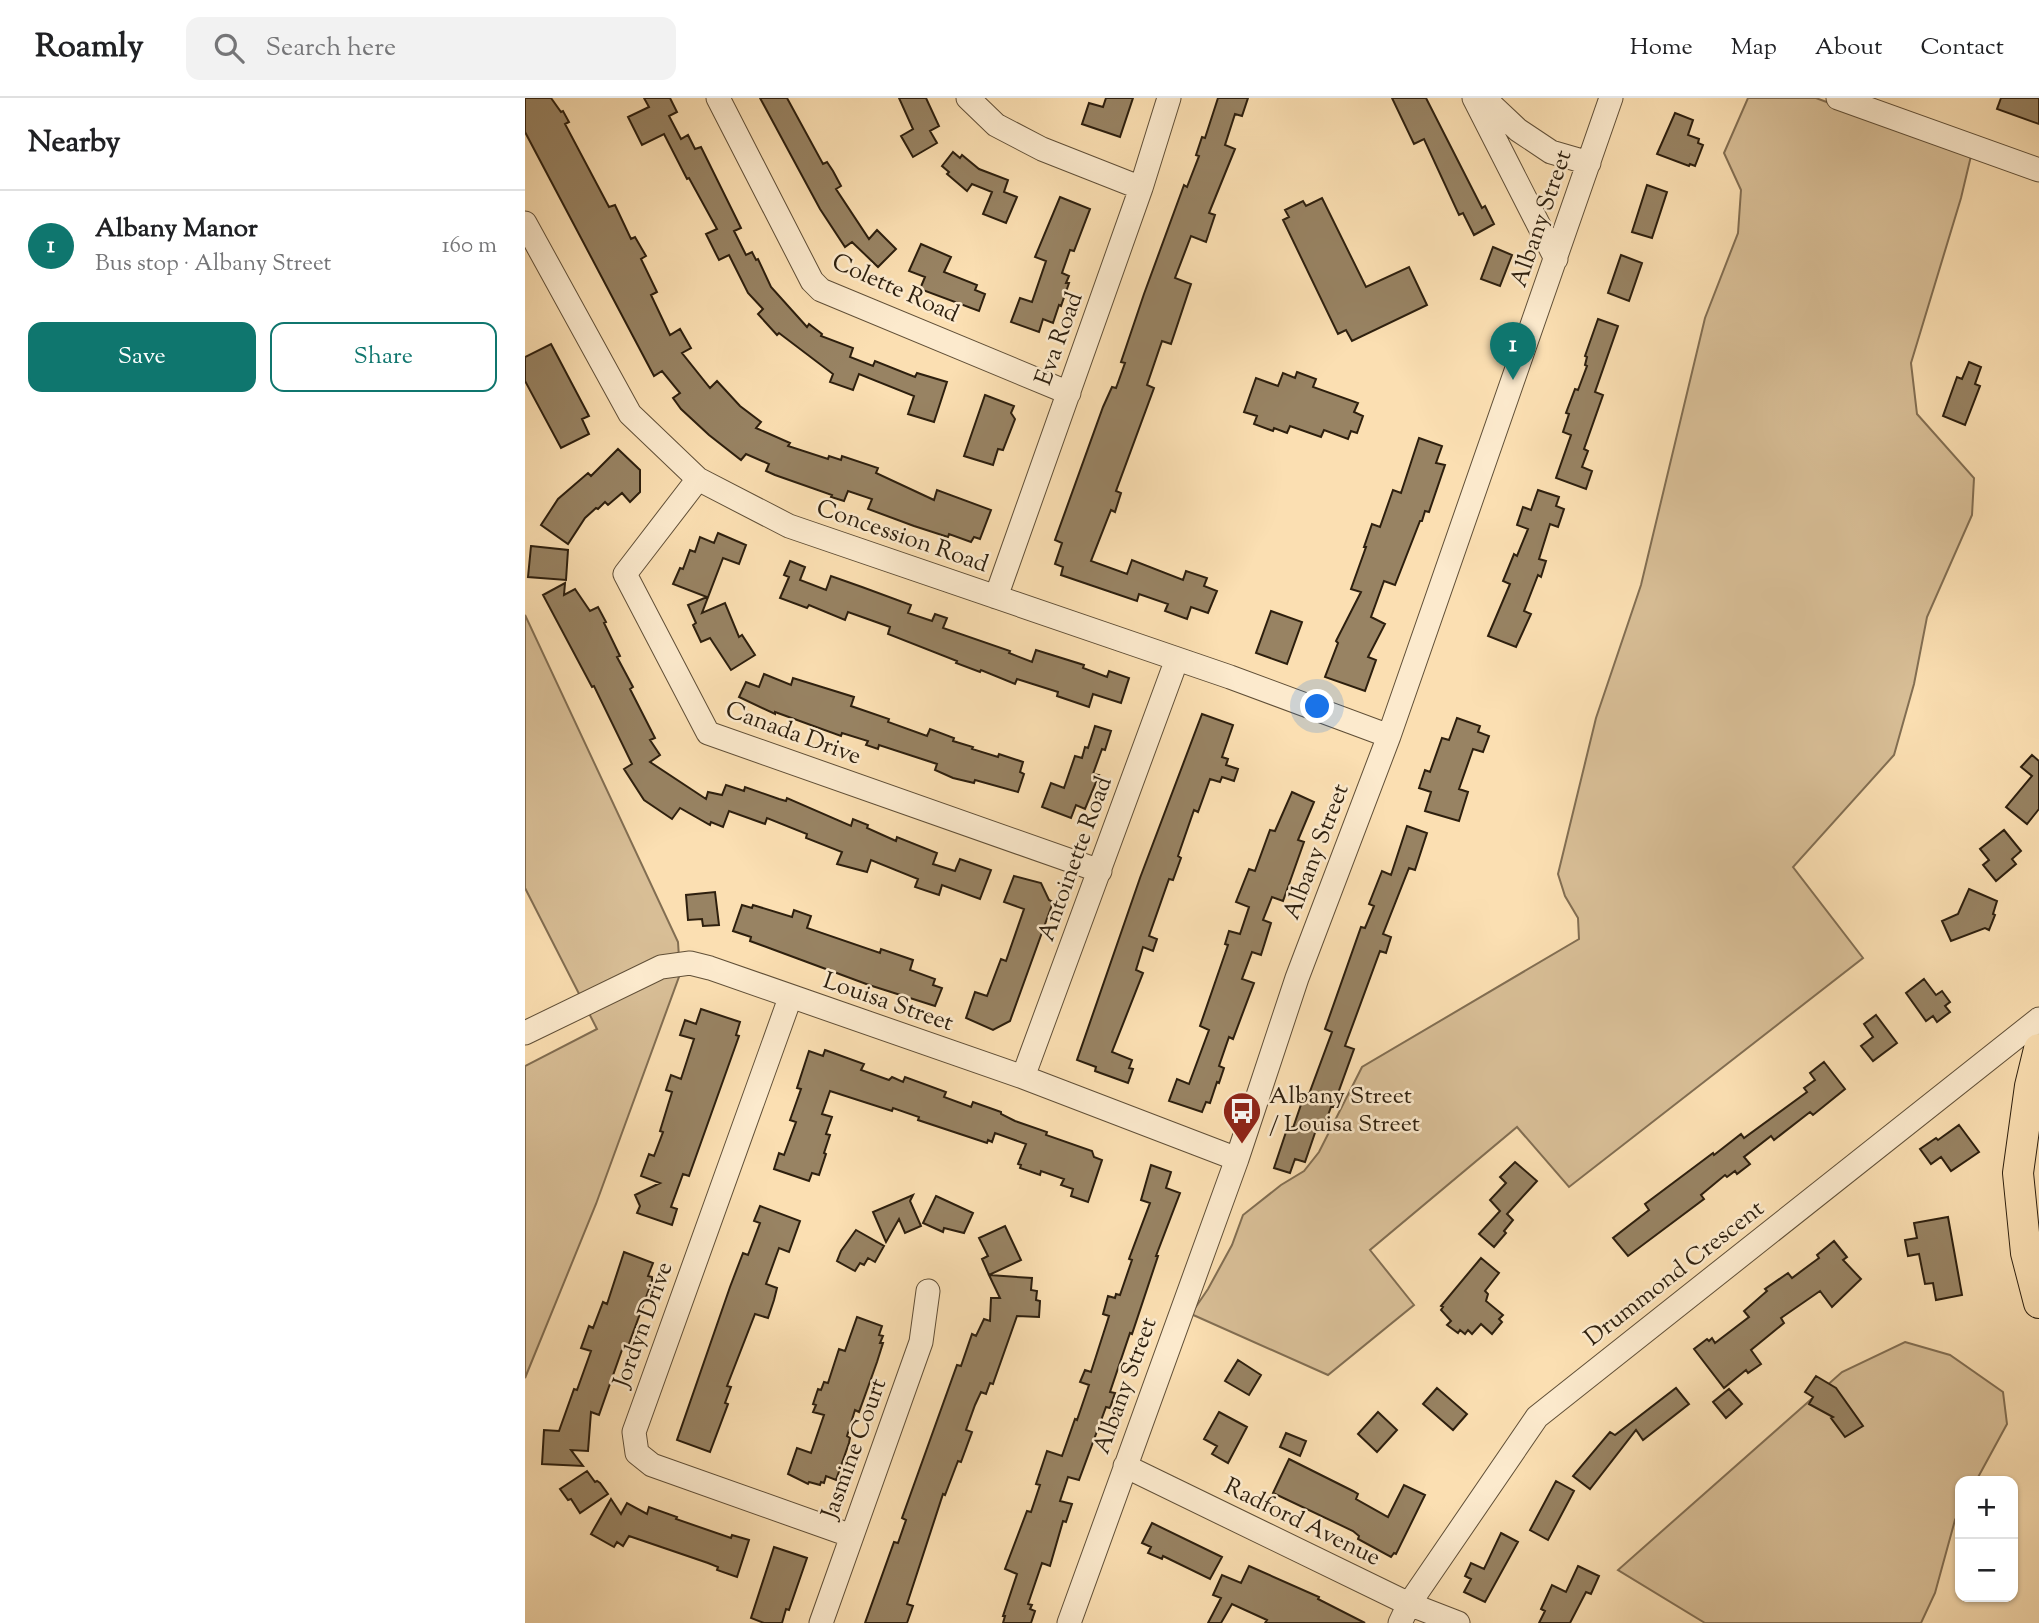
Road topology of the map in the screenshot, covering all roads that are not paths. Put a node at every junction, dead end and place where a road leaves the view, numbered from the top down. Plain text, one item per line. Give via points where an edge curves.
1 (718, 98) edge
2 (968, 98) edge
3 (1169, 98) edge
4 (1474, 98) edge
5 (1484, 98) edge
6 (1611, 98) edge
7 (1838, 98) edge
8 (1589, 163) junction
9 (2039, 170) edge
10 (1141, 188) junction
11 (525, 223) edge
12 (1556, 259) junction
13 (1069, 393) junction
14 (698, 479) junction
15 (996, 597) junction
16 (1177, 659) junction
17 (1389, 736) junction
18 (1100, 871) junction
19 (790, 998) junction
20 (2039, 1019) edge
21 (525, 1033) edge
22 (2039, 1049) edge
23 (1023, 1077) junction
24 (1237, 1159) junction
25 (928, 1291) dead end
26 (2039, 1303) edge
27 (1125, 1466) junction
28 (852, 1536) junction
29 (1405, 1614) edge
30 (821, 1623) edge
31 (1069, 1623) edge
32 (1458, 1623) edge

1 - 13 street, Colette Road via 812,281 821,290
2 - 10 street via 996,125 1042,149
3 - 10 street, Eva Road
4 - 12 street
5 - 8 street via 1518,130 1551,152
6 - 8 street, Albany Street
7 - 9 street
8 - 12 street, Albany Street
10 - 13 street, Eva Road
11 - 14 street, Concession Road via 630,414
12 - 17 street, Albany Street
13 - 15 street, Eva Road
14 - 15 street, Concession Road via 789,526
14 - 18 street, Canada Drive via 625,574 708,733
15 - 16 street, Concession Road
16 - 17 street, Concession Road
16 - 18 street, Antoinette Road
17 - 24 street, Albany Street via 1297,978
18 - 23 street, Antoinette Road
19 - 21 street, Louisa Street via 690,963 660,967
19 - 23 street, Louisa Street
19 - 28 street, Jordyn Drive via 634,1432 636,1453 652,1465
20 - 29 street, Drummond Crescent via 1537,1417
22 - 26 main road via 2018,1173 2026,1253
23 - 24 street, Louisa Street
24 - 27 street, Albany Street
25 - 28 street, Jasmine Court via 921,1342
27 - 29 street, Radford Avenue
27 - 31 street, Albany Street
28 - 30 street, Jasmine Court
29 - 32 street, Radford Avenue

